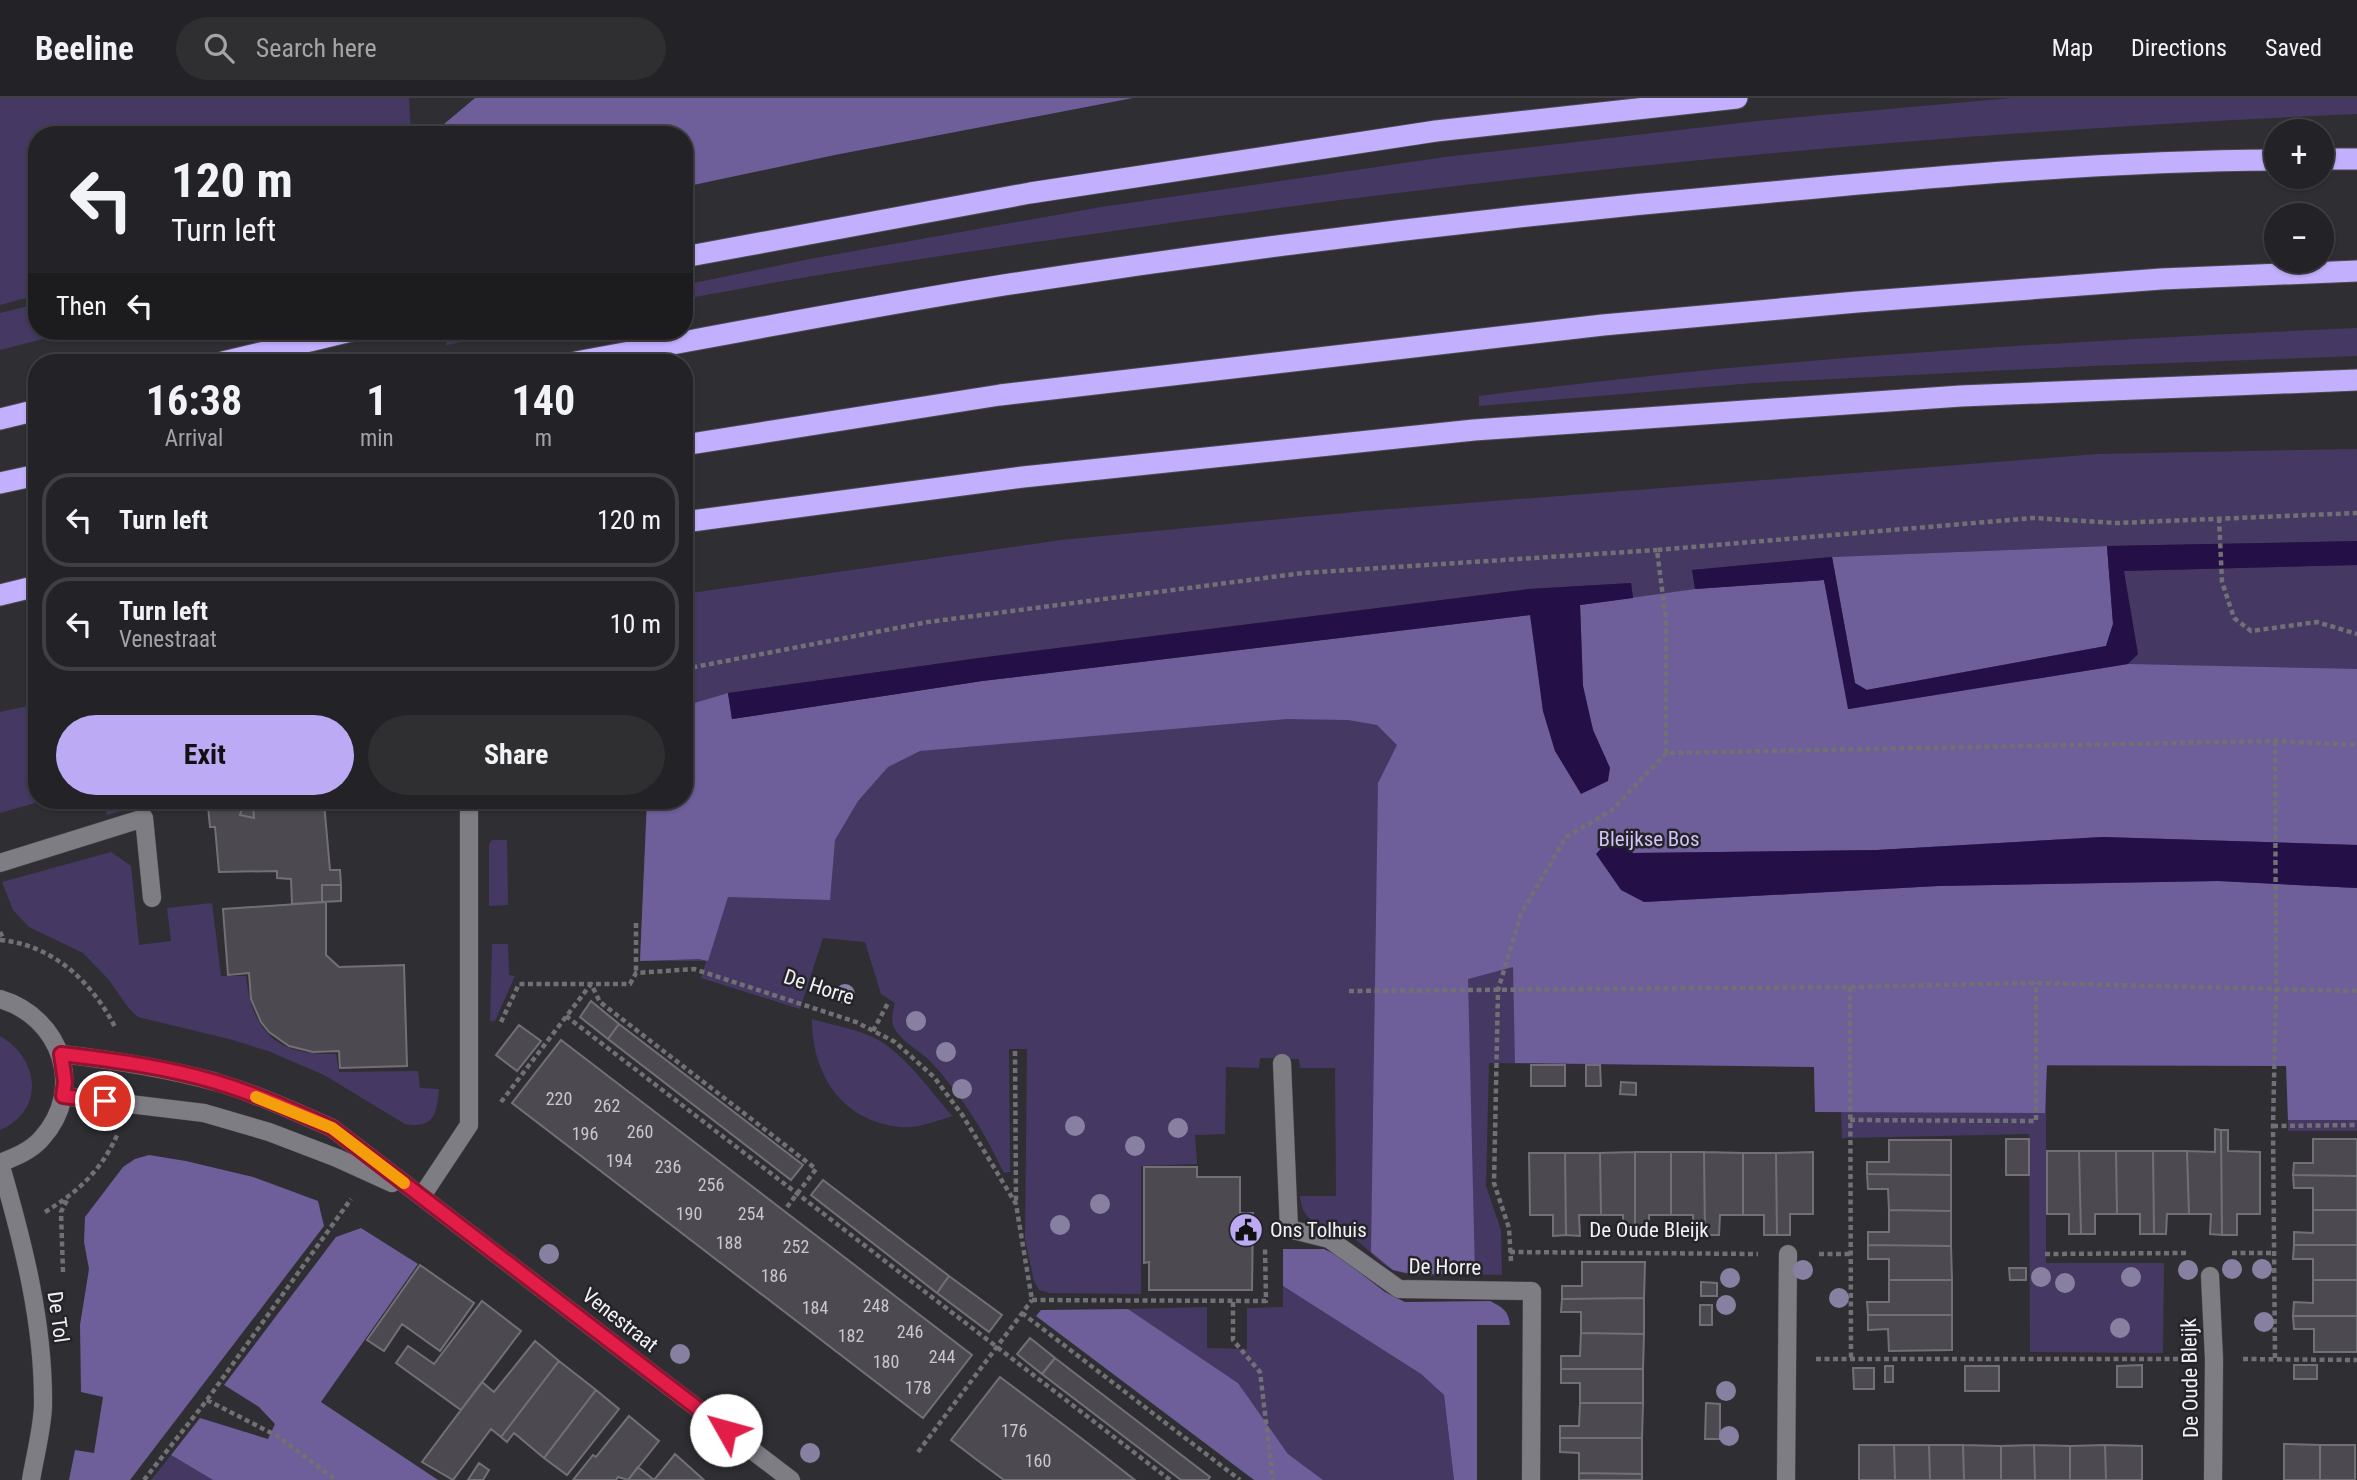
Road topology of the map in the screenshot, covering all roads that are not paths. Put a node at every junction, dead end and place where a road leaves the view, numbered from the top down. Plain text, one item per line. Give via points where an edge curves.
1 (1737, 98) edge
2 (2334, 159) edge
3 (2357, 159) edge
4 (2264, 160) edge
5 (693, 255) edge
6 (2357, 271) edge
7 (314, 340) edge
8 (256, 354) edge
9 (619, 354) edge
10 (2357, 380) edge
11 (28, 412) edge
12 (0, 419) edge
13 (693, 444) edge
14 (28, 477) edge
15 (0, 483) edge
16 (693, 521) edge
17 (28, 588) edge
18 (0, 595) edge
19 (469, 809) edge
20 (0, 863) edge
21 (152, 898) dead end
22 (0, 999) edge
23 (61, 1054) junction
24 (1282, 1063) dead end
25 (63, 1096) junction
26 (0, 1163) edge
27 (422, 1196) junction
28 (1788, 1254) road end
29 (2210, 1276) dead end
30 (31, 1480) edge
31 (791, 1480) edge
32 (1531, 1480) edge
33 (1786, 1480) edge
34 (2213, 1480) edge

1 - 5 highway via 1436,131 1030,193
2 - 3 highway
4 - 9 highway via 2031,170 1565,210 1029,282
6 - 13 highway via 2161,279 1616,324 1000,396
7 - 8 highway
10 - 16 highway via 1961,396 1474,430 1024,477
11 - 12 highway
14 - 15 highway
17 - 18 highway
19 - 27 street via 469,1125
20 - 21 street via 144,818
22 - 23 street via 34,1016
23 - 25 street
23 - 27 street, Venestraat via 126,1062 215,1082 275,1103 332,1128
24 - 32 street, De Horre via 1289,1230 1329,1239 1399,1289 1532,1291
25 - 26 street via 42,1139 23,1154
25 - 27 street, Venestraat via 204,1113 269,1132
26 - 30 street, De Tol via 36,1315 41,1365 43,1408
27 - 31 street, Venestraat
28 - 33 street
29 - 34 street, De Oude Bleijk

